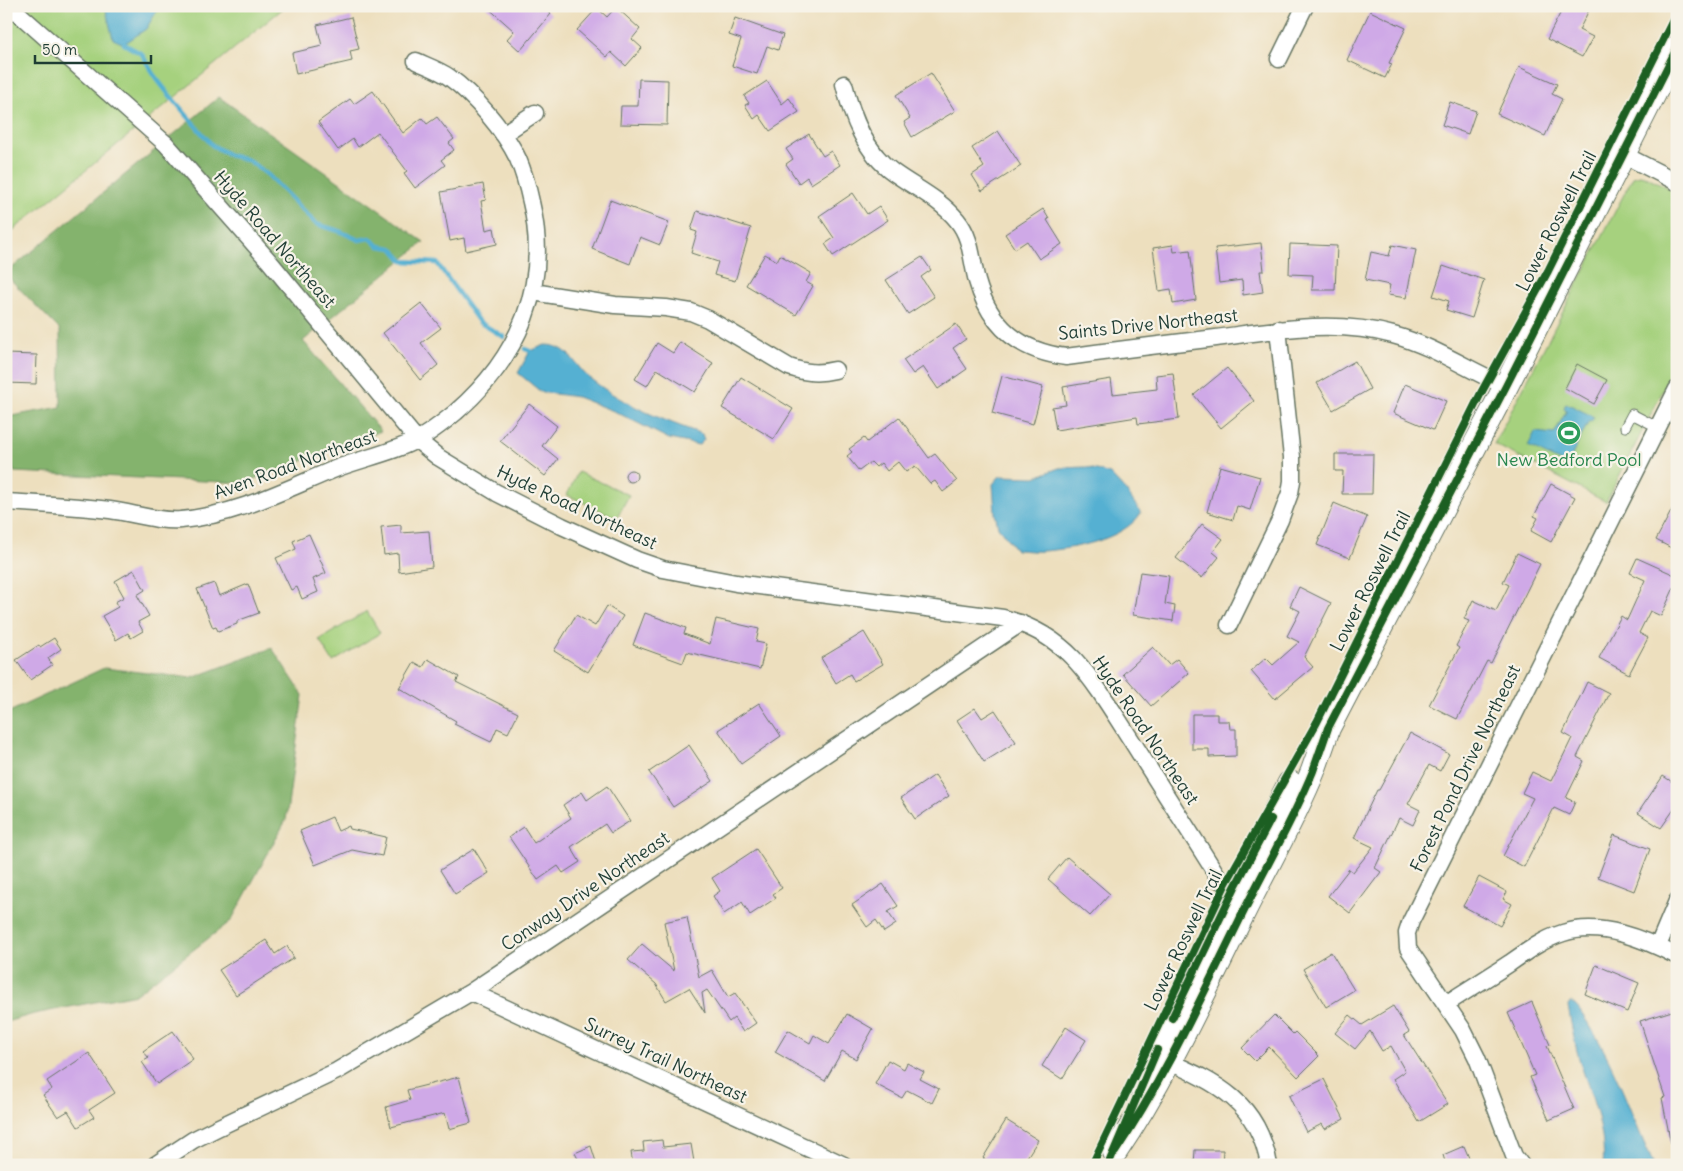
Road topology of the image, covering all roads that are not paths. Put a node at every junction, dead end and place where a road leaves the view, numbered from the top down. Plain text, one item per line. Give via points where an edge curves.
1 (10, 6) edge
2 (1305, 6) edge
3 (1677, 48) edge
4 (1279, 59) dead end
5 (416, 61) dead end
6 (844, 84) dead end
7 (535, 113) dead end
8 (503, 134) junction
9 (1624, 155) junction
10 (1677, 182) edge
11 (533, 292) junction
12 (1278, 329) junction
13 (835, 370) dead end
14 (1506, 386) junction
15 (1677, 389) edge
16 (1625, 427) dead end
17 (1657, 427) junction
18 (417, 440) junction
19 (6, 502) edge
20 (1021, 623) junction
21 (1229, 625) dead end
22 (1243, 892) junction
23 (1677, 901) edge
24 (1658, 946) junction
25 (1677, 956) edge
26 (471, 992) junction
27 (1446, 1004) junction
28 (1162, 1059) junction
29 (1112, 1158) edge
30 (155, 1165) edge
31 (844, 1165) edge
32 (1269, 1165) edge
33 (1521, 1165) edge

1 - 18 street, Hyde Road Northeast via 166,144 269,261
2 - 4 street
3 - 9 street
5 - 8 street, Aven Road Northeast via 448,77 468,93
6 - 12 street, Saints Drive Northeast via 850,108 873,154 959,222 967,235 977,281 987,305 1017,341 1037,351 1066,357
7 - 8 street
8 - 11 street, Aven Road Northeast via 518,158 533,210 536,241
9 - 10 street
9 - 14 street
11 - 13 street via 615,305 691,312 789,367 820,374
11 - 18 street, Aven Road Northeast via 512,345 490,378 449,417
12 - 14 street, Saints Drive Northeast via 1341,327 1386,334 1439,352
12 - 21 street via 1292,457 1291,487 1280,520
14 - 22 street via 1328,728 1299,766
15 - 17 street, Forest Pond Drive Northeast
16 - 17 lane via 1632,414
17 - 27 street, Forest Pond Drive Northeast via 1407,933 1408,948
18 - 19 street, Aven Road Northeast via 334,469 259,502 207,517 178,521 72,506
18 - 20 street, Hyde Road Northeast via 438,457 504,497 637,560 663,569 736,583
20 - 22 street, Hyde Road Northeast via 1038,631 1074,659 1100,692 1220,880
20 - 26 street, Conway Drive Northeast
22 - 28 street
23 - 24 street
24 - 25 street
24 - 27 street via 1619,932 1565,932 1534,947
26 - 30 street, Conway Drive Northeast via 337,1071 216,1128
26 - 31 street, Surrey Trail Northeast
27 - 33 street, Forest Pond Drive Northeast via 1477,1058 1514,1156
28 - 29 street
28 - 32 street via 1231,1094 1255,1125

